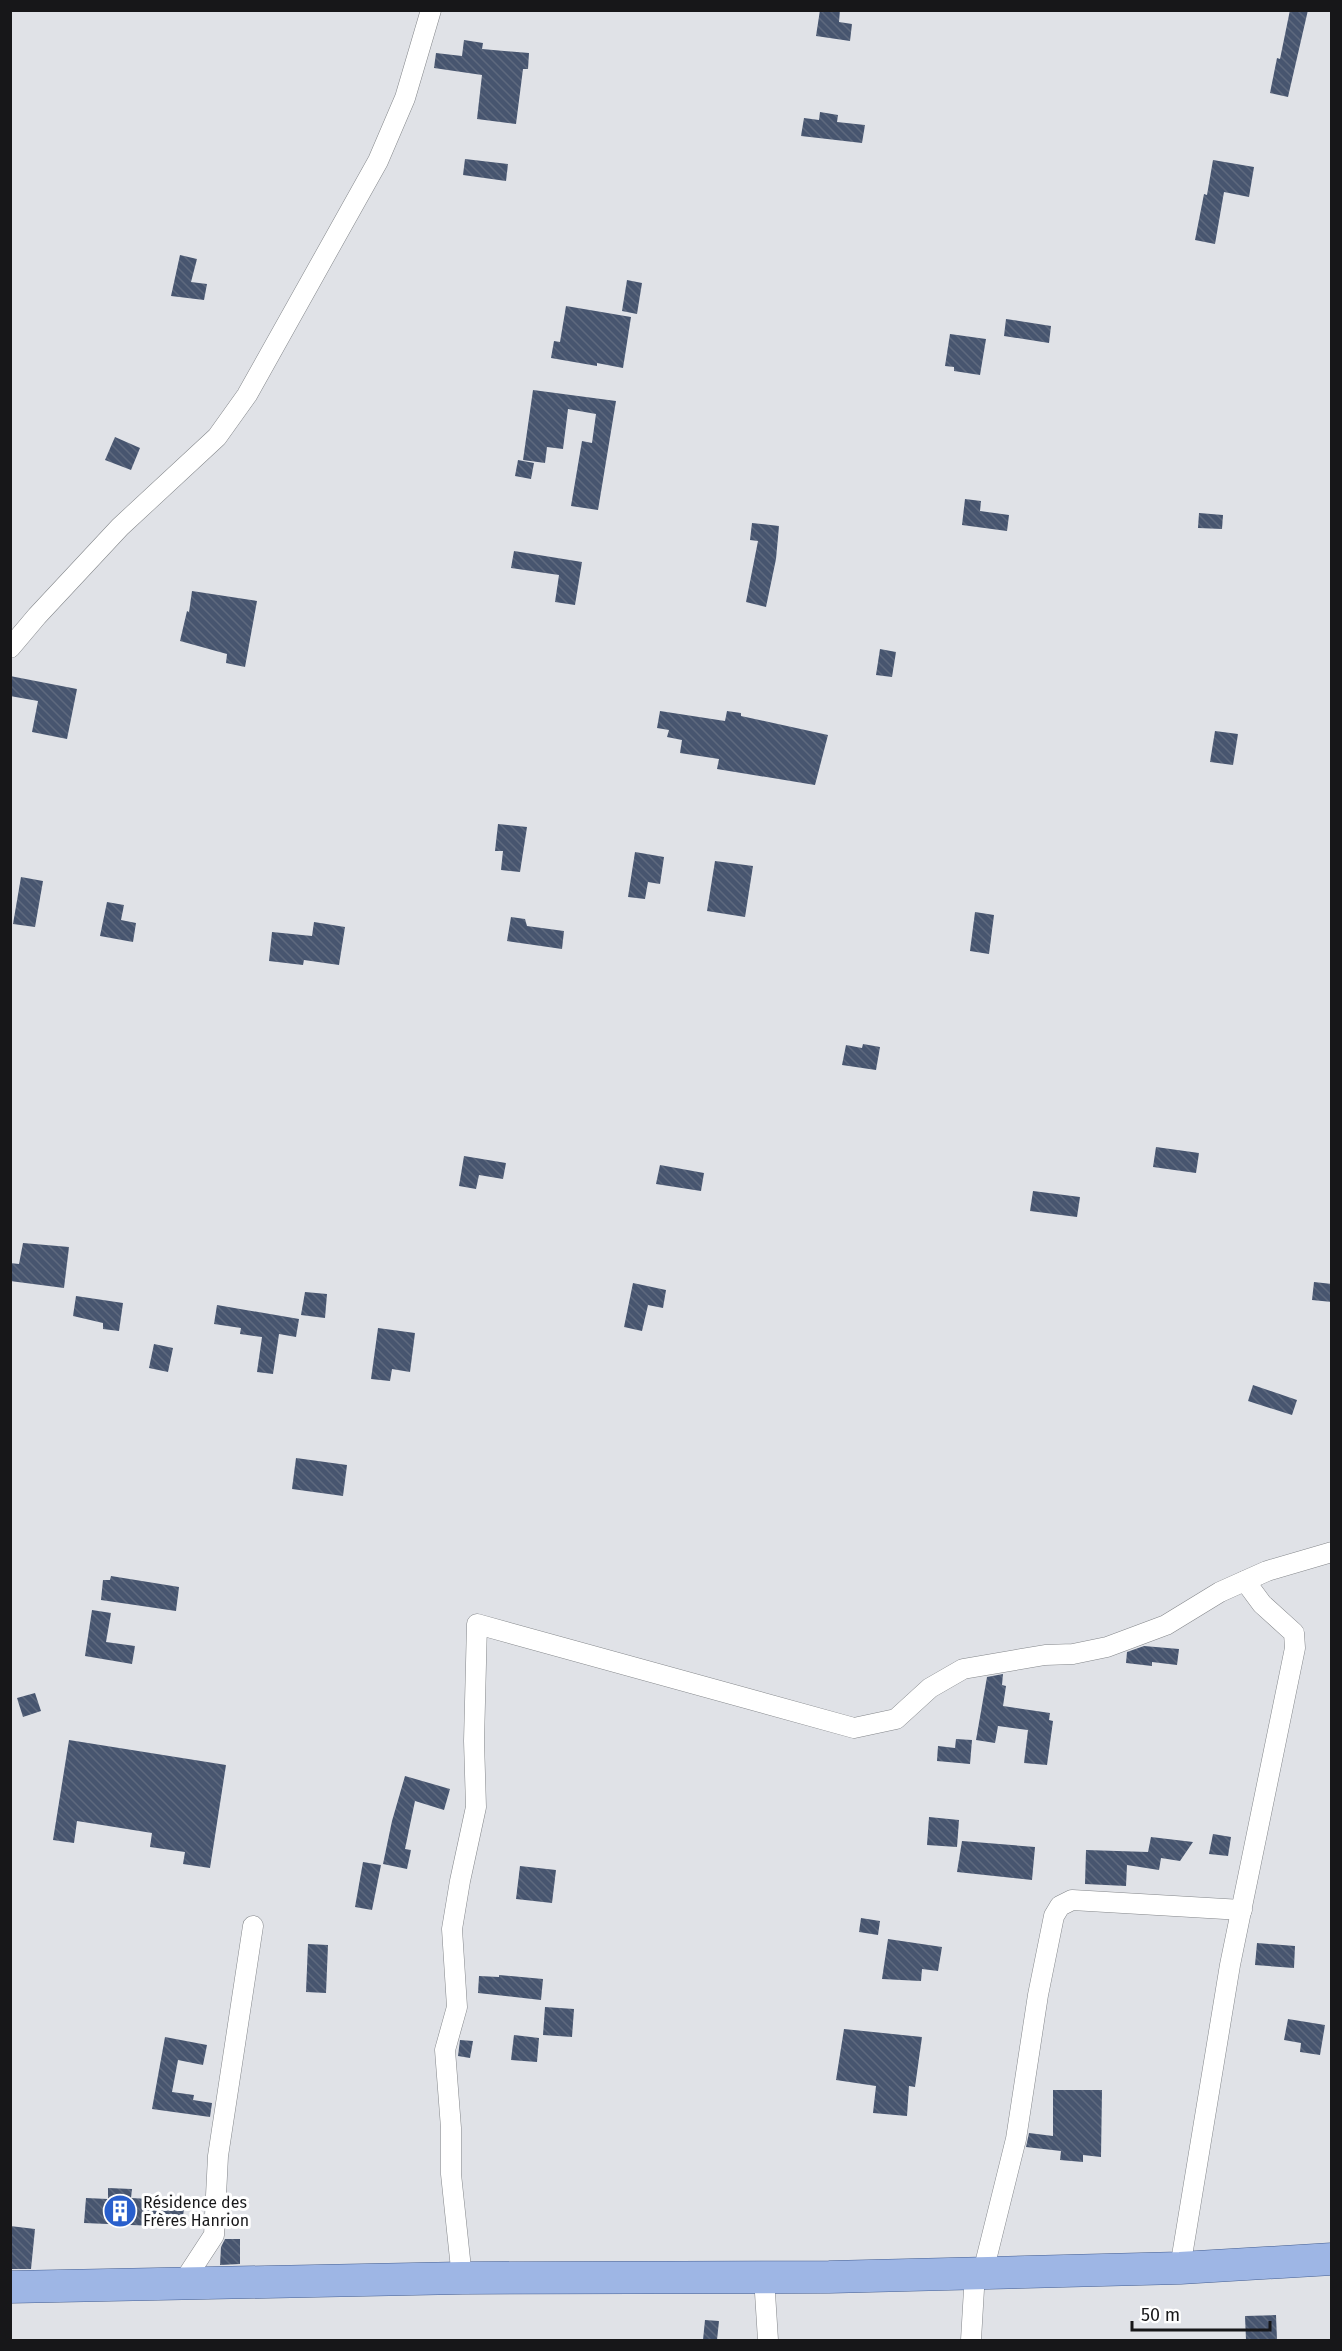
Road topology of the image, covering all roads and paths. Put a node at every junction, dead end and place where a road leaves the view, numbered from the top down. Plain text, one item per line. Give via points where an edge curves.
1 (431, 10) edge
2 (10, 648) edge
3 (1332, 1552) edge
4 (1245, 1581) junction
5 (1242, 1910) junction
6 (253, 1926) dead end
7 (1332, 2259) edge
8 (1180, 2268) junction
9 (979, 2272) junction
10 (764, 2277) junction
11 (462, 2278) junction
12 (182, 2284) junction
13 (10, 2287) edge
14 (768, 2340) edge
15 (971, 2340) edge

1 - 2 street via 405,98 378,161 247,394 218,437 120,527
3 - 4 street
4 - 5 street via 1262,1604 1294,1633 1296,1640
4 - 11 street via 1166,1625 1107,1647 963,1669 930,1688 896,1719 854,1728 477,1624 476,1807 452,1929 457,2007 445,2050 451,2174
5 - 8 street
5 - 9 street via 1072,1900 1060,1906 1054,1917 1038,1995 1016,2139
6 - 12 street via 218,2156 214,2235
7 - 8 main road
8 - 9 main road
9 - 10 main road
9 - 15 street
10 - 11 main road
10 - 14 street
11 - 12 main road
12 - 13 main road

